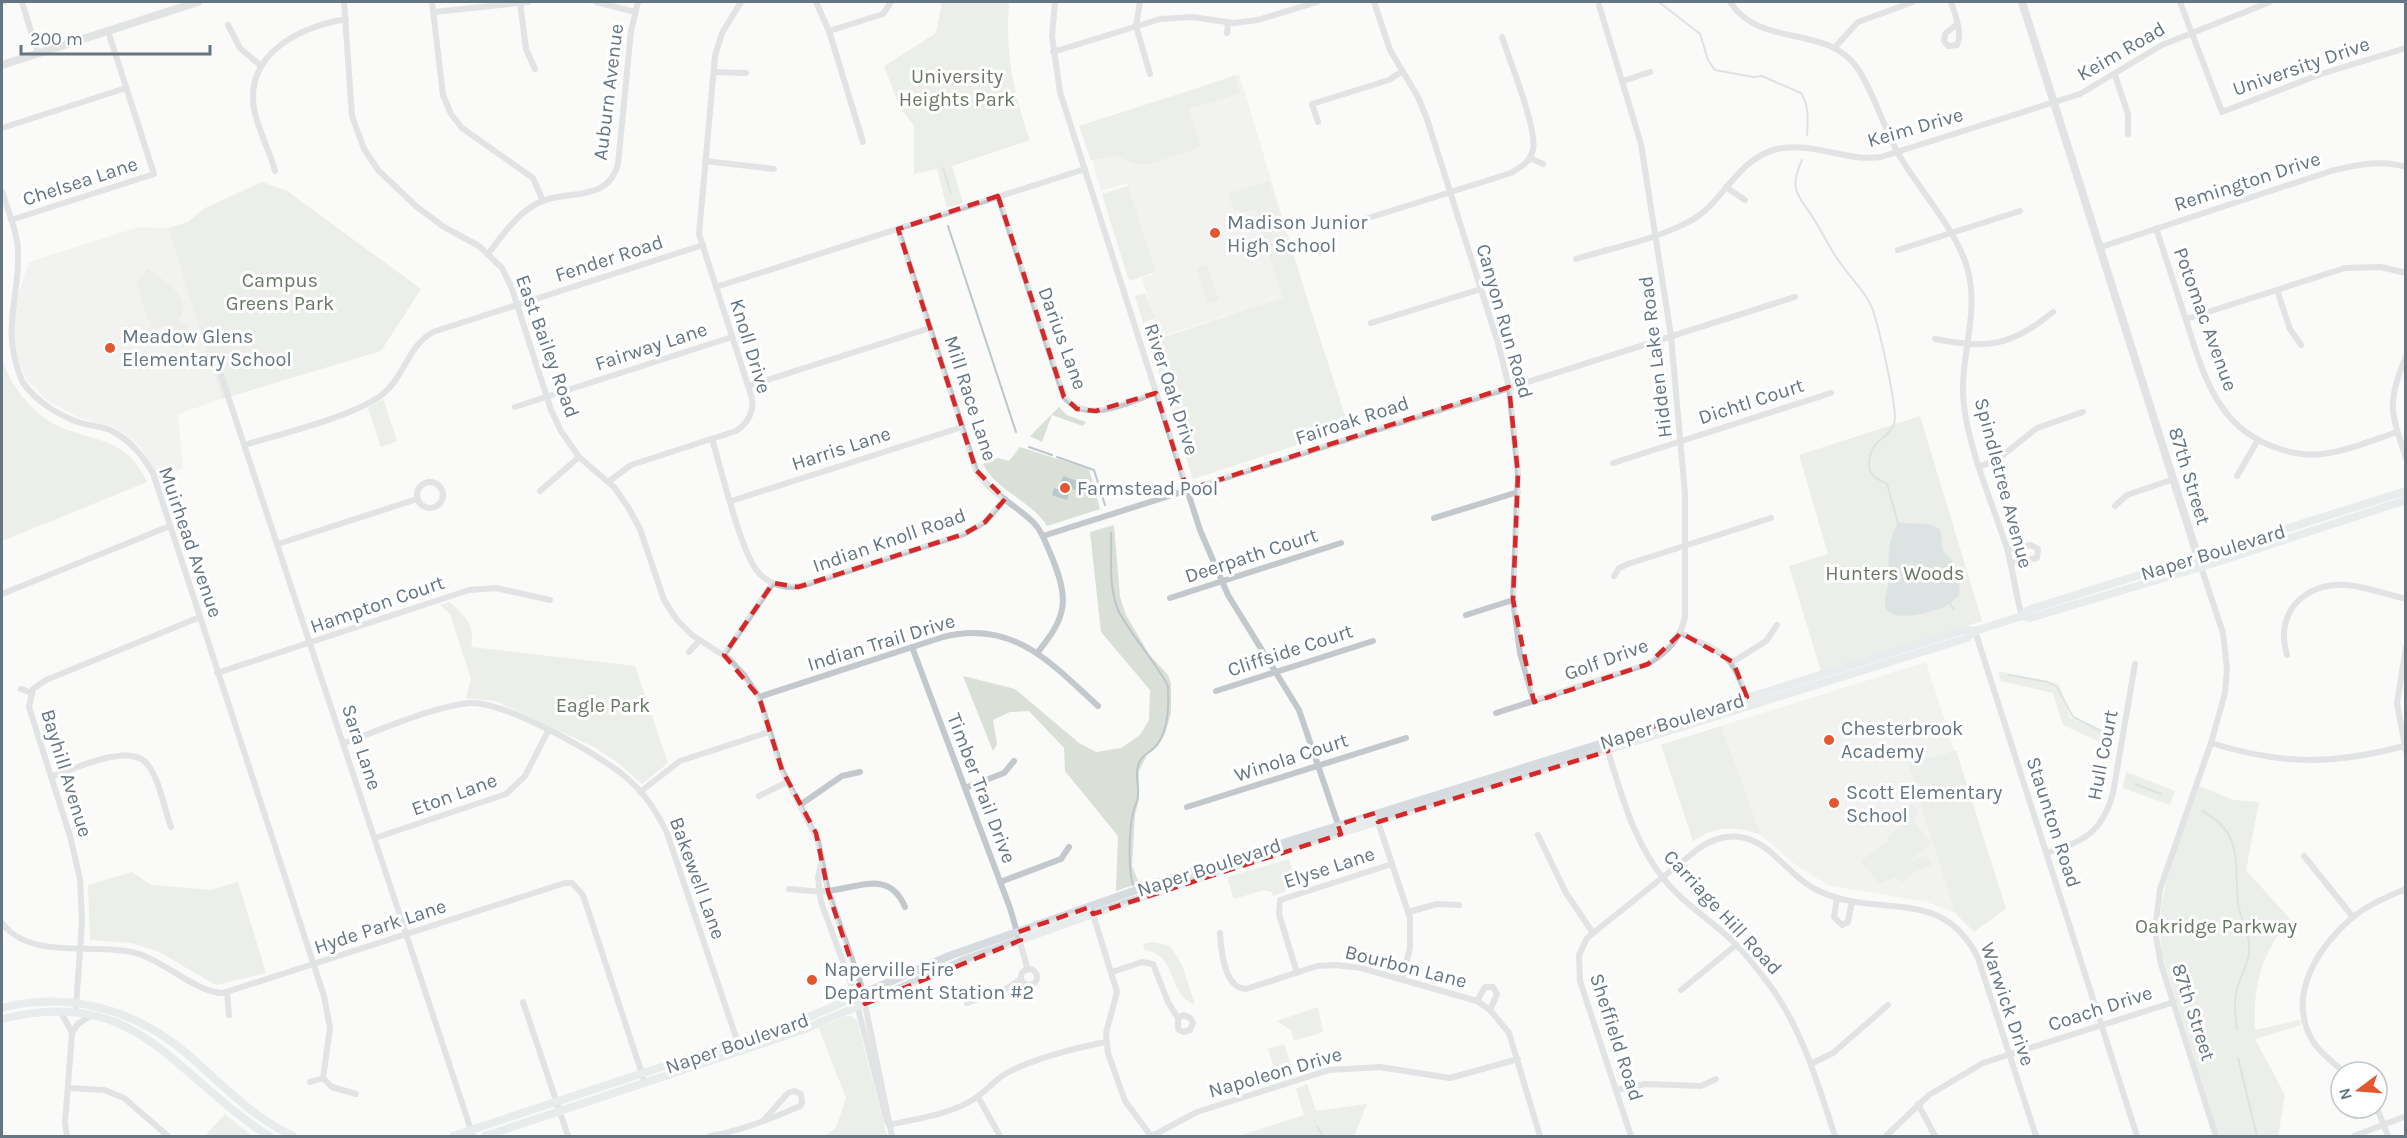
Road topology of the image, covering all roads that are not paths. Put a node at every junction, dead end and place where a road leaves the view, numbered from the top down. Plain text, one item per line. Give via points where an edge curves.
1 (22, 2) edge
2 (198, 2) edge
3 (345, 2) edge
4 (432, 2) edge
5 (520, 2) edge
6 (528, 2) edge
7 (596, 2) edge
8 (638, 2) edge
9 (816, 2) edge
10 (891, 2) edge
11 (1055, 2) edge
12 (1140, 2) edge
13 (1317, 2) edge
14 (1374, 2) edge
15 (1730, 2) edge
16 (1912, 2) edge
17 (1951, 2) edge
18 (2022, 2) edge
19 (2180, 2) edge
20 (2270, 2) edge
21 (737, 3) edge
22 (1599, 5) dead end
23 (434, 12) junction
24 (635, 12) junction
25 (346, 19) junction
26 (1228, 23) junction
27 (1957, 24) dead end
28 (228, 25) dead end
29 (1136, 26) junction
30 (108, 31) junction
31 (829, 31) junction
32 (2192, 31) junction
33 (1227, 33) dead end
34 (1502, 37) dead end
35 (1835, 47) junction
36 (2406, 48) edge
37 (1053, 52) junction
38 (38, 54) junction
39 (2, 65) edge
40 (261, 66) junction
41 (535, 69) dead end
42 (714, 72) junction
43 (1401, 72) junction
44 (1650, 72) dead end
45 (746, 73) dead end
46 (1150, 74) dead end
47 (2115, 75) junction
48 (1623, 81) junction
49 (126, 88) junction
50 (2054, 103) junction
51 (1318, 122) dead end
52 (2, 128) edge
53 (2128, 134) dead end
54 (863, 142) dead end
55 (1898, 152) junction
56 (1530, 158) junction
57 (705, 161) junction
58 (1543, 164) dead end
59 (2406, 167) edge
60 (774, 169) dead end
61 (1085, 169) junction
62 (275, 171) dead end
63 (1726, 188) junction
64 (2, 191) edge
65 (1450, 192) junction
66 (998, 196) junction
67 (1745, 200) dead end
68 (543, 201) junction
69 (2020, 211) dead end
70 (11, 220) junction
71 (1340, 227) dead end
72 (2156, 228) junction
73 (898, 229) junction
74 (1951, 233) junction
75 (1656, 234) junction
76 (703, 246) junction
77 (2101, 247) junction
78 (1898, 250) dead end
79 (488, 254) junction
80 (1576, 259) dead end
81 (2406, 273) edge
82 (716, 287) junction
83 (1481, 289) junction
84 (2277, 290) junction
85 (1795, 297) dead end
86 (517, 305) junction
87 (2053, 312) dead end
88 (2186, 319) junction
89 (1371, 323) dead end
90 (930, 328) junction
91 (1671, 336) junction
92 (732, 337) junction
93 (1935, 339) dead end
94 (2301, 345) dead end
95 (1968, 346) junction
96 (2406, 356) edge
97 (219, 369) dead end
98 (748, 386) junction
99 (1509, 387) junction
100 (1156, 393) junction
101 (1831, 393) dead end
102 (547, 397) junction
103 (514, 408) dead end
104 (2083, 412) dead end
105 (962, 427) junction
106 (2397, 432) junction
107 (712, 439) junction
108 (2258, 440) junction
109 (1682, 441) junction
110 (245, 445) junction
111 (579, 457) junction
112 (2406, 458) edge
113 (1613, 463) dead end
114 (1981, 466) junction
115 (2237, 476) dead end
116 (2174, 479) junction
117 (608, 482) junction
118 (540, 490) dead end
119 (1187, 490) junction
120 (2406, 491) edge
121 (1518, 492) junction
122 (417, 498) junction
123 (1005, 499) junction
124 (2406, 500) edge
125 (731, 501) junction
126 (2115, 506) dead end
127 (1434, 518) dead end
128 (1771, 518) dead end
129 (170, 526) junction
130 (1043, 536) junction
131 (1341, 543) dead end
132 (278, 544) junction
133 (1686, 545) junction
134 (2007, 549) junction
135 (2198, 557) junction
136 (2010, 563) junction
137 (2201, 567) junction
138 (1614, 576) dead end
139 (1221, 582) junction
140 (773, 583) junction
141 (2, 594) edge
142 (1170, 598) dead end
143 (2406, 599) edge
144 (550, 600) dead end
145 (1513, 600) junction
146 (1466, 615) dead end
147 (2022, 616) junction
148 (200, 617) junction
149 (1777, 625) dead end
150 (1975, 631) junction
151 (1681, 633) junction
152 (700, 640) junction
153 (1373, 641) dead end
154 (311, 644) junction
155 (912, 647) junction
156 (2406, 647) edge
157 (689, 652) dead end
158 (1038, 652) junction
159 (724, 655) junction
160 (2287, 655) dead end
161 (1733, 662) junction
162 (2135, 664) dead end
163 (1277, 670) junction
164 (217, 673) junction
165 (21, 689) dead end
166 (1216, 691) dead end
167 (32, 693) junction
168 (759, 698) junction
169 (1534, 702) junction
170 (1748, 702) junction
171 (1098, 706) dead end
172 (1496, 713) dead end
173 (548, 731) junction
174 (769, 732) junction
175 (1406, 738) dead end
176 (344, 743) junction
177 (2211, 743) junction
178 (1607, 746) junction
179 (2405, 749) edge
180 (1014, 761) dead end
181 (1320, 765) junction
182 (860, 772) dead end
183 (51, 777) junction
184 (787, 782) junction
185 (965, 788) junction
186 (640, 792) junction
187 (759, 796) dead end
188 (800, 805) junction
189 (1187, 807) dead end
190 (1377, 818) junction
191 (171, 827) dead end
192 (1340, 830) junction
193 (1538, 835) dead end
194 (375, 838) junction
195 (1069, 847) dead end
196 (2047, 853) junction
197 (2304, 856) dead end
198 (821, 864) junction
199 (1392, 864) junction
200 (1663, 877) junction
201 (1000, 882) junction
202 (789, 889) dead end
203 (2406, 889) edge
204 (818, 891) junction
205 (828, 891) junction
206 (1837, 898) junction
207 (1852, 901) junction
208 (1459, 905) dead end
209 (905, 907) dead end
210 (1091, 910) junction
211 (1408, 912) junction
212 (2353, 917) junction
213 (2, 923) edge
214 (1220, 933) dead end
215 (1593, 933) junction
216 (407, 934) junction
217 (1019, 936) junction
218 (1736, 945) junction
219 (81, 947) junction
220 (314, 965) junction
221 (1028, 970) junction
222 (1112, 972) junction
223 (1297, 973) junction
224 (1021, 979) junction
225 (1402, 979) junction
226 (1681, 990) dead end
227 (227, 992) junction
228 (859, 996) junction
229 (1477, 1001) junction
230 (523, 1002) dead end
231 (2174, 1002) junction
232 (76, 1003) junction
233 (967, 1003) dead end
234 (1888, 1005) dead end
235 (861, 1006) junction
236 (2, 1008) edge
237 (1490, 1010) junction
238 (60, 1012) junction
239 (75, 1013) junction
240 (230, 1015) dead end
241 (90, 1016) junction
242 (1178, 1018) dead end
243 (2, 1019) edge
244 (2102, 1024) junction
245 (72, 1033) junction
246 (1106, 1042) junction
247 (739, 1048) junction
248 (2009, 1054) junction
249 (1518, 1059) junction
250 (2331, 1060) edge
251 (1811, 1064) junction
252 (643, 1079) junction
253 (1716, 1079) dead end
254 (324, 1080) junction
255 (310, 1082) dead end
256 (68, 1088) junction
257 (1616, 1090) junction
258 (356, 1094) dead end
259 (978, 1097) junction
260 (1918, 1104) junction
261 (558, 1107) junction
262 (2406, 1116) edge
263 (2383, 1120) edge
264 (763, 1121) junction
265 (889, 1125) junction
266 (2385, 1125) junction
267 (472, 1133) edge
268 (67, 1137) edge
269 (168, 1137) edge
270 (269, 1137) edge
271 (293, 1137) edge
272 (453, 1137) edge
273 (485, 1137) edge
274 (568, 1137) edge
275 (710, 1137) edge
276 (892, 1137) edge
277 (1000, 1137) edge
278 (1152, 1137) edge
279 (1540, 1137) edge
280 (1631, 1137) edge
281 (1835, 1137) edge
282 (1886, 1137) edge
283 (1935, 1137) edge
284 (2036, 1137) edge
285 (2137, 1137) edge
286 (2216, 1137) edge
287 (2354, 1137) edge
288 (2388, 1137) edge

1 - 38 street
2 - 30 street
3 - 25 street, East Bailey Road
4 - 23 street
5 - 6 street
5 - 23 street
5 - 41 street via 526,49
7 - 24 street
8 - 24 street, Auburn Avenue
9 - 31 street
10 - 31 street via 883,14
11 - 37 street, River Oak Drive
12 - 29 street
13 - 26 street via 1258,20
14 - 43 street, Canyon Run Road
15 - 35 street, Spindletree Avenue via 1745,20 1760,28
16 - 35 street via 1858,22
17 - 27 street
18 - 50 street, 87th Street
19 - 32 street
20 - 32 street, Keim Road
21 - 42 street, Knoll Drive via 719,40
22 - 48 street, Hidden Lake Road
23 - 68 street via 443,95 451,114 474,137 533,178
24 - 68 street, Auburn Avenue via 614,174 596,191
25 - 40 street via 297,33 277,47
25 - 79 street, East Bailey Road via 352,116 367,155 417,207
26 - 29 street via 1176,17
26 - 33 street
28 - 40 street via 240,48
29 - 37 street
29 - 46 street
30 - 38 street
30 - 49 street, Chelsea Lane
31 - 54 street
32 - 36 street, University Drive via 2222,112 2321,74
32 - 47 street, Keim Road
34 - 56 street via 1531,129 1534,144
35 - 55 street, Spindletree Avenue via 1858,69
37 - 61 street, River Oak Drive via 1060,92
38 - 39 street
40 - 62 street via 254,90 255,111
42 - 45 street
42 - 57 street, Knoll Drive
43 - 51 street via 1389,80 1312,104
43 - 65 street, Canyon Run Road via 1421,105
44 - 48 street
47 - 50 street, Keim Road
47 - 53 street via 2128,114
48 - 75 street, Hidden Lake Road via 1641,144
49 - 52 street
49 - 70 street, Chelsea Lane via 154,174
50 - 55 street, Keim Drive
50 - 77 street, 87th Street
55 - 63 street, Keim Drive via 1860,159 1818,148 1776,150 1752,160
55 - 74 street, Spindletree Avenue
56 - 58 street
56 - 65 street via 1511,173
57 - 60 street
57 - 76 street, Knoll Drive via 699,227
59 - 72 street, Remington Drive via 2367,162
61 - 66 street
61 - 100 street, River Oak Drive
63 - 67 street
63 - 75 street, Keim Drive via 1698,216
64 - 70 street, Muirhead Avenue
65 - 71 street
65 - 83 street, Canyon Run Road
66 - 73 street
66 - 100 street, Darius Lane via 1064,397 1074,407 1088,412
68 - 79 street, Auburn Avenue via 521,215
69 - 74 street
70 - 129 street, Muirhead Avenue via 18,261 5,330 13,365 23,383 51,409 111,430 136,448 153,473
72 - 77 street, Remington Drive
72 - 88 street, Potomac Avenue
73 - 82 street
73 - 90 street, Mill Race Lane
74 - 78 street
74 - 95 street, Spindletree Avenue via 1970,281 1973,311
75 - 80 street, Keim Drive
75 - 91 street, Hidden Lake Road
76 - 82 street, Knoll Drive
76 - 86 street, Fender Road
77 - 116 street, 87th Street
79 - 86 street, East Bailey Road via 502,268
81 - 84 street via 2381,267 2345,268
82 - 92 street, Knoll Drive
83 - 89 street
83 - 99 street, Canyon Run Road
84 - 88 street
84 - 94 street via 2290,329
85 - 91 street, Fairoak Road
86 - 102 street, East Bailey Road
86 - 110 street, Fender Road via 429,334 412,351 388,389 366,404
87 - 95 street via 2020,336 1996,344
88 - 108 street, Potomac Avenue via 2217,402 2234,423
90 - 98 street
90 - 105 street, Mill Race Lane
91 - 99 street, Fairoak Road
91 - 109 street, Hidden Lake Road
92 - 98 street, Knoll Drive
92 - 102 street, Fairway Lane
93 - 95 street
95 - 114 street, Spindletree Avenue via 1964,407
96 - 106 street via 2393,387 2391,406
97 - 110 street, Sara Lane
98 - 107 street, Knoll Drive via 753,404 748,420 736,431
99 - 119 street, Fairoak Road
99 - 121 street, Canyon Run Road
100 - 119 street, River Oak Drive
101 - 109 street, Dichtl Court
102 - 103 street, Fairway Lane
102 - 111 street, East Bailey Road via 561,431
104 - 114 street via 2037,428 1998,459
105 - 123 street, Mill Race Lane via 976,470
105 - 125 street, Harris Lane
106 - 108 street, Potomac Avenue via 2323,454 2288,451
106 - 112 street
107 - 117 street, Knoll Drive via 631,465
107 - 125 street
108 - 115 street
109 - 113 street, Dichtl Court
109 - 133 street, Hidden Lake Road
110 - 132 street, Sara Lane
111 - 117 street, East Bailey Road
111 - 118 street
114 - 134 street, Spindletree Avenue
116 - 126 street via 2127,495
116 - 135 street, 87th Street
117 - 152 street, East Bailey Road via 636,520 669,609
119 - 130 street, Fairoak Road
119 - 139 street, River Oak Drive
120 - 135 main road, Naper Boulevard
121 - 127 street
121 - 145 street, Canyon Run Road
122 - 122 street via 426,507 434,507 440,502 442,490 436,483 423,483
122 - 132 street
123 - 130 street, Mill Race Lane via 1032,521
123 - 140 street, Indian Knoll Road via 985,522 964,534 805,585 788,587
124 - 137 main road, Naper Boulevard
125 - 140 street via 750,560 759,574
128 - 133 street
129 - 141 street
129 - 148 street, Muirhead Avenue
130 - 158 street, Mill Race Lane via 1064,601 1059,623
131 - 139 street, Deerpath Court
132 - 154 street, Sara Lane
133 - 138 street via 1623,565
133 - 151 street, Hidden Lake Road via 1686,607
134 - 136 street, Spindletree Avenue
134 - 136 street via 2031,544 2038,549 2037,558
135 - 137 street, 87th Street
135 - 147 main road, Naper Boulevard via 2028,610
136 - 147 street, Spindletree Avenue
137 - 147 main road, Naper Boulevard via 2030,618
137 - 177 street, 87th Street via 2223,633 2226,663 2225,693
139 - 142 street, Deerpath Court
139 - 163 street, River Oak Drive
140 - 159 street
143 - 160 street via 2347,585 2308,594 2286,616 2283,633
144 - 154 street, Hampton Court via 496,588 477,588
145 - 146 street
145 - 169 street, Canyon Run Road via 1520,653
147 - 150 main road, Naper Boulevard
148 - 164 street, Muirhead Avenue
148 - 167 street, Bayhill Avenue via 46,680
149 - 161 street via 1766,641
150 - 170 main road, Naper Boulevard via 1964,630
150 - 196 street, Staunton Road
151 - 161 street
151 - 169 street, Golf Drive via 1663,655 1648,664
152 - 157 street
152 - 159 street, East Bailey Road
153 - 163 street, Cliffside Court
154 - 164 street, Hampton Court
154 - 176 street, Sara Lane
155 - 158 street, Indian Trail Drive via 951,635 985,633 1008,638
155 - 168 street, Indian Trail Drive
155 - 185 street, Timber Trail Drive
156 - 179 street via 2397,703
158 - 171 street, Indian Trail Drive
159 - 168 street, East Bailey Road
161 - 170 street
162 - 196 street, Hull Court via 2108,812 2085,837
163 - 166 street, Cliffside Court
163 - 181 street, River Oak Drive via 1299,710
164 - 220 street, Muirhead Avenue
165 - 167 street
167 - 183 street, Bayhill Avenue via 29,707
168 - 174 street, East Bailey Road
169 - 172 street, Golf Drive
170 - 178 main road, Naper Boulevard
173 - 176 street, Bakewell Lane via 498,707 470,703
173 - 186 street, Bakewell Lane via 607,762
173 - 194 street, Eton Lane via 525,777 506,794
174 - 184 street, East Bailey Road
174 - 186 street via 680,761
175 - 181 street, Winola Court
176 - 194 street, Sara Lane
177 - 179 street via 2265,756 2334,760
177 - 231 street, 87th Street via 2157,902 2157,944
178 - 190 main road, Naper Boulevard
178 - 200 street, Carriage Hill Road via 1635,833
180 - 185 street via 1004,773
181 - 189 street, Winola Court
181 - 192 street, River Oak Drive
182 - 188 street via 842,776
183 - 191 street via 115,756 139,753 152,772
183 - 219 street, Bayhill Avenue via 78,869
184 - 187 street
184 - 188 street, East Bailey Road
185 - 201 street, Timber Trail Drive
186 - 247 street, Bakewell Lane via 672,845
188 - 198 street, East Bailey Road via 816,834
190 - 192 main road, Naper Boulevard
190 - 199 street
192 - 210 main road, Naper Boulevard
193 - 215 street via 1566,893
194 - 216 street, Sara Lane
195 - 201 street via 1060,859
196 - 244 street, Staunton Road
197 - 212 street
198 - 204 street, East Bailey Road
198 - 205 street, East Bailey Road
199 - 211 street
199 - 223 street, Elyse Lane via 1280,900 1279,914
200 - 206 street, Warwick Drive via 1706,844 1739,837 1760,844 1805,883
200 - 215 street, Sheffield Road
200 - 218 street, Carriage Hill Road
201 - 217 street, Timber Trail Drive
202 - 204 street
203 - 212 street
204 - 205 street
204 - 228 street, East Bailey Road
205 - 209 street via 884,884 897,892
205 - 228 street, East Bailey Road
206 - 207 street, Warwick Drive
206 - 207 street via 1834,917 1842,925 1848,922
207 - 248 street, Warwick Drive via 1927,911 1943,917 1963,933 1978,958
208 - 211 street via 1437,904
210 - 217 main road, Naper Boulevard
210 - 222 street
211 - 225 street via 1411,940
212 - 250 street via 2313,964 2303,993 2308,1032
213 - 219 street, Hyde Park Lane via 30,944
214 - 223 street, Bourbon Lane via 1222,956 1237,988 1246,989
215 - 257 street, Sheffield Road via 1581,947 1578,973
216 - 220 street, Hyde Park Lane
216 - 252 street, Hyde Park Lane via 564,883 575,885 583,895
216 - 267 street, Sara Lane
217 - 221 street, Timber Trail Drive
217 - 228 main road, Naper Boulevard via 949,956
217 - 235 main road, Naper Boulevard
218 - 226 street
218 - 251 street, Carriage Hill Road via 1781,1002
219 - 227 street, Hyde Park Lane via 145,955 205,990
219 - 232 street, Bayhill Avenue
220 - 227 street, Hyde Park Lane
220 - 254 street, Muirhead Avenue via 329,1017
221 - 224 street
221 - 224 street via 1036,975 1035,982 1027,985
222 - 242 street via 1142,962 1153,964
222 - 246 street via 1116,1001
223 - 225 street, Bourbon Lane via 1336,964
224 - 233 street via 1006,989
225 - 229 street, Bourbon Lane
227 - 240 street
228 - 235 street, East Bailey Road
228 - 247 main road, Naper Boulevard
229 - 237 street, Bourbon Lane
229 - 237 street via 1485,987 1493,987 1497,994
230 - 261 street
231 - 244 street, Coach Drive
231 - 286 street, 87th Street
232 - 236 main road via 38,1002
232 - 239 street, Bayhill Avenue
232 - 271 main road via 109,1009 149,1026 265,1122
234 - 251 street via 1833,1053
235 - 247 main road, Naper Boulevard
235 - 265 street, East Bailey Road
237 - 249 street, Bourbon Lane via 1509,1033
238 - 239 main road
238 - 243 main road
238 - 245 street
239 - 241 main road
241 - 245 street
241 - 270 main road via 131,1029 162,1047
244 - 248 street, Coach Drive
244 - 285 street, Staunton Road
245 - 256 street
246 - 259 street via 1079,1047 1008,1072
246 - 278 street via 1125,1101
247 - 252 main road, Naper Boulevard
248 - 260 street, Coach Drive via 1965,1072
248 - 284 street, Warwick Drive
249 - 278 street, Napoleon Drive via 1450,1078 1380,1067 1329,1070 1197,1112
249 - 279 street, Bourbon Lane
251 - 281 street, Carriage Hill Road
252 - 261 main road, Naper Boulevard
253 - 257 street via 1701,1086 1646,1084
254 - 255 street
254 - 258 street via 332,1087
256 - 268 street
256 - 269 street via 104,1090 124,1098
257 - 280 street, Sheffield Road
259 - 265 street via 962,1106
259 - 277 street
260 - 282 street, Coach Drive
260 - 283 street
261 - 267 main road, Naper Boulevard
261 - 273 main road, Naper Boulevard
261 - 274 street
262 - 266 street
263 - 266 street
264 - 264 street via 800,1106 801,1094 788,1093
264 - 275 street
265 - 276 street, East Bailey Road
266 - 287 street
266 - 288 street
267 - 272 main road, Naper Boulevard

